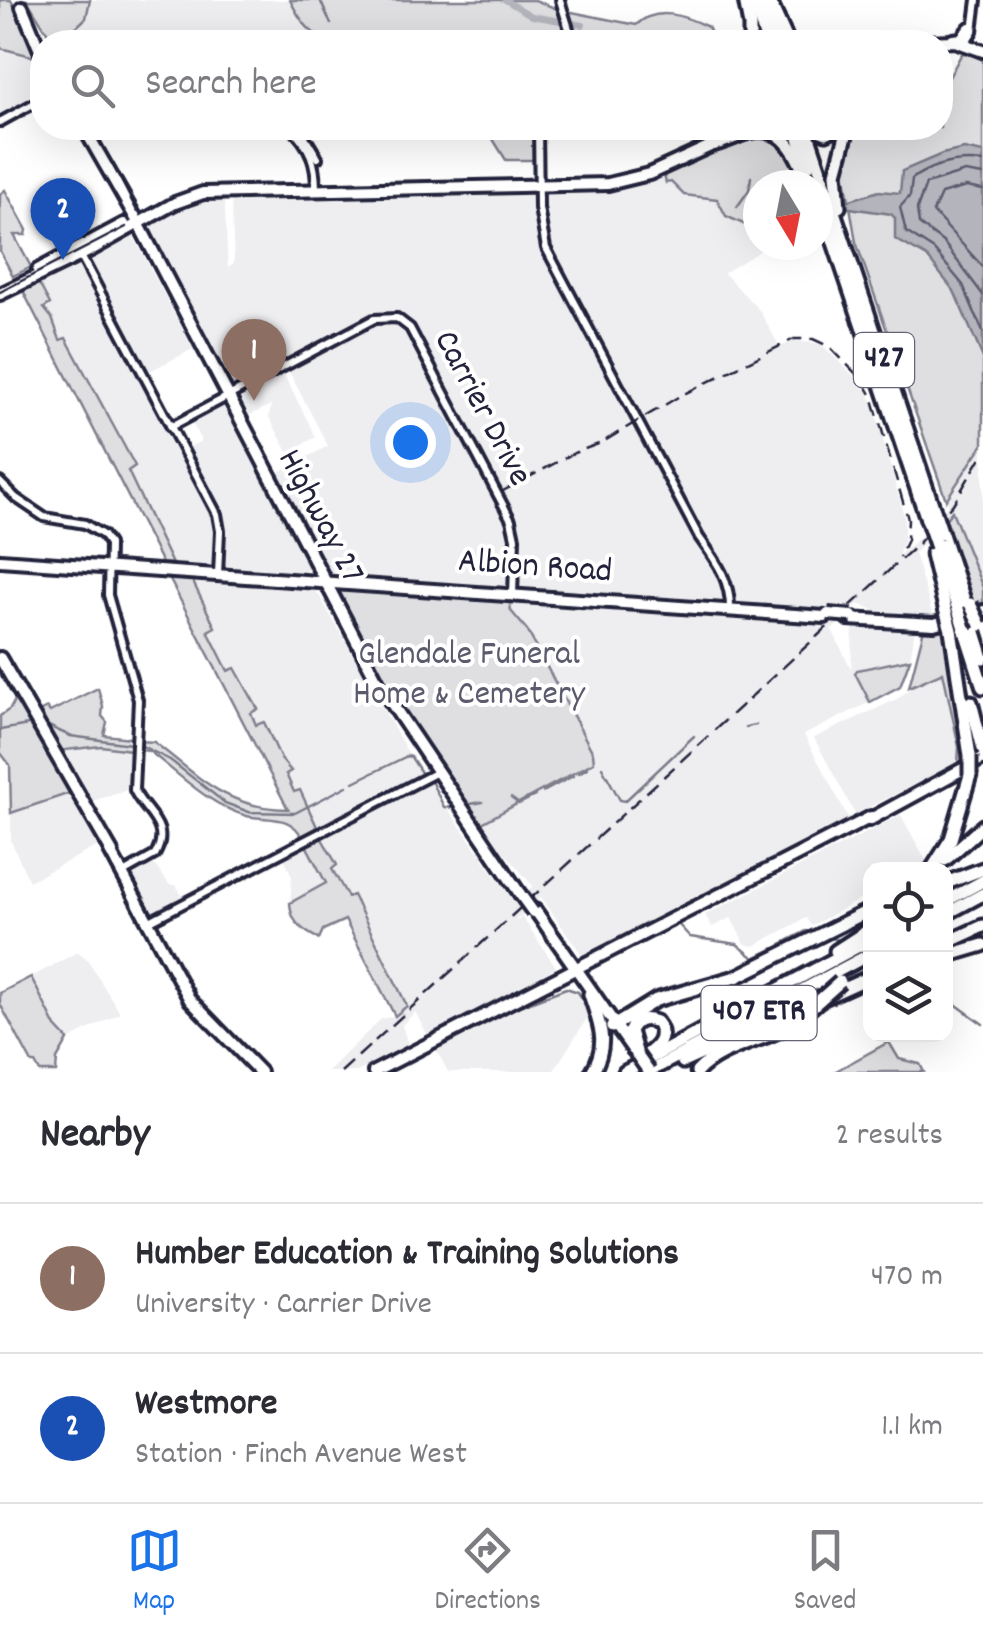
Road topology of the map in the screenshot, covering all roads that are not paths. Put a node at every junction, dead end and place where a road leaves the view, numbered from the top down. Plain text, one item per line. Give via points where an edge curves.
1 (749, 0) edge
2 (766, 0) edge
3 (977, 0) edge
4 (20, 3) edge
5 (561, 4) edge
6 (971, 28) junction
7 (32, 30) edge
8 (33, 30) edge
9 (569, 30) edge
10 (750, 30) edge
11 (763, 30) edge
12 (774, 30) edge
13 (782, 30) edge
14 (953, 41) edge
15 (953, 44) edge
16 (964, 46) junction
17 (983, 54) edge
18 (30, 108) edge
19 (0, 124) edge
20 (91, 140) edge
21 (308, 140) edge
22 (540, 140) edge
23 (720, 140) edge
24 (726, 140) edge
25 (783, 140) edge
26 (801, 140) edge
27 (809, 140) edge
28 (844, 140) edge
29 (703, 148) junction
30 (808, 170) edge
31 (814, 170) edge
32 (816, 170) edge
33 (833, 171) edge
34 (541, 184) junction
35 (318, 187) junction
36 (185, 196) junction
37 (833, 221) edge
38 (136, 222) junction
39 (833, 223) edge
40 (79, 252) junction
41 (0, 291) edge
42 (228, 398) junction
43 (170, 428) junction
44 (0, 482) edge
45 (927, 516) junction
46 (936, 540) junction
47 (0, 560) edge
48 (109, 566) junction
49 (218, 574) junction
50 (303, 577) junction
51 (326, 577) junction
52 (274, 578) junction
53 (512, 595) junction
54 (730, 609) junction
55 (955, 611) junction
56 (340, 615) junction
57 (975, 622) edge
58 (0, 658) edge
59 (365, 658) junction
60 (983, 658) edge
61 (983, 687) edge
62 (983, 748) edge
63 (977, 757) edge
64 (438, 772) junction
65 (983, 826) edge
66 (938, 862) edge
67 (942, 862) edge
68 (983, 869) edge
69 (121, 873) junction
70 (953, 880) edge
71 (983, 881) edge
72 (983, 894) edge
73 (953, 897) edge
74 (953, 910) edge
75 (863, 914) edge
76 (148, 922) junction
77 (983, 926) edge
78 (863, 933) edge
79 (953, 940) edge
80 (863, 944) edge
81 (983, 945) edge
82 (953, 954) edge
83 (863, 962) edge
84 (863, 964) edge
85 (574, 968) junction
86 (863, 982) edge
87 (837, 988) junction
88 (590, 994) junction
89 (754, 1001) junction
90 (614, 1026) junction
91 (722, 1055) junction
92 (635, 1056) junction
93 (260, 1072) edge
94 (374, 1072) edge
95 (592, 1072) edge
96 (624, 1072) edge
97 (647, 1072) edge
98 (661, 1072) edge
99 (671, 1072) edge
100 (697, 1072) edge

1 - 10 highway
1 - 11 highway
2 - 12 highway
2 - 13 highway
3 - 6 street
4 - 7 main road
4 - 8 main road
5 - 9 street
6 - 14 main road
6 - 16 street
15 - 16 main road
16 - 17 main road
18 - 19 street
20 - 38 main road, Highway 27
21 - 35 street via 318,158
22 - 34 street
23 - 29 main road
24 - 29 highway
25 - 30 highway
26 - 31 highway, 427
27 - 32 highway, 427
28 - 33 highway
29 - 34 main road via 617,179
34 - 35 main road
34 - 54 street via 546,248 724,572
35 - 36 main road via 224,186
36 - 38 main road
36 - 38 main road
37 - 45 highway, 427 via 860,289
38 - 40 main road
38 - 42 main road, Highway 27
39 - 45 highway, 427
40 - 41 main road
40 - 43 street
42 - 43 street, Carrier Drive
42 - 51 main road, Highway 27
42 - 53 street, Carrier Drive via 374,319 402,320 509,515 515,538
43 - 49 street via 217,514
44 - 48 street via 47,518 81,522 100,533 109,544
45 - 46 highway, 427, bridge
46 - 55 highway, 427
46 - 55 highway, 427 via 957,579
47 - 48 main road, Albion Road
48 - 49 main road, Albion Road
48 - 69 street via 108,595 138,700 134,790 160,829 155,855
49 - 52 main road, Albion Road
50 - 51 main road, Albion Road
50 - 51 main road
50 - 52 main road, Albion Road
51 - 52 main road, Albion Road
51 - 53 main road, Albion Road
51 - 56 main road, Highway 27
51 - 59 main road, Highway 27
52 - 56 main road via 318,589
53 - 54 main road, Albion Road
54 - 55 main road, Albion Road, bridge via 920,624
55 - 57 highway, bridge
55 - 57 highway, bridge
55 - 57 main road, Albion Road
56 - 59 main road, Highway 27
57 - 60 highway
57 - 61 highway
57 - 62 highway
57 - 63 highway
58 - 69 main road
59 - 64 main road, Highway 27
63 - 66 highway, bridge
63 - 85 main road
64 - 76 street
64 - 85 main road, Highway 27, bridge
65 - 67 highway
68 - 70 highway
69 - 76 main road
71 - 73 highway
72 - 74 highway
75 - 90 highway via 736,977 656,1000
76 - 93 main road via 181,985
77 - 79 highway
78 - 89 highway
80 - 89 highway, 407 ETR
81 - 82 highway
83 - 97 highway, 407 ETR
84 - 87 highway
85 - 88 main road, Highway 27
85 - 90 main road, Highway 27
85 - 94 main road
86 - 87 highway
87 - 91 highway, bridge via 781,1031
87 - 98 highway
88 - 90 main road, Highway 27
88 - 95 highway via 603,1039
89 - 96 highway, 407 ETR
90 - 92 main road, Highway 27
91 - 99 highway
91 - 100 highway
92 - 96 highway via 630,1031 650,1019 660,1026 660,1042
92 - 97 main road, Highway 27, bridge

